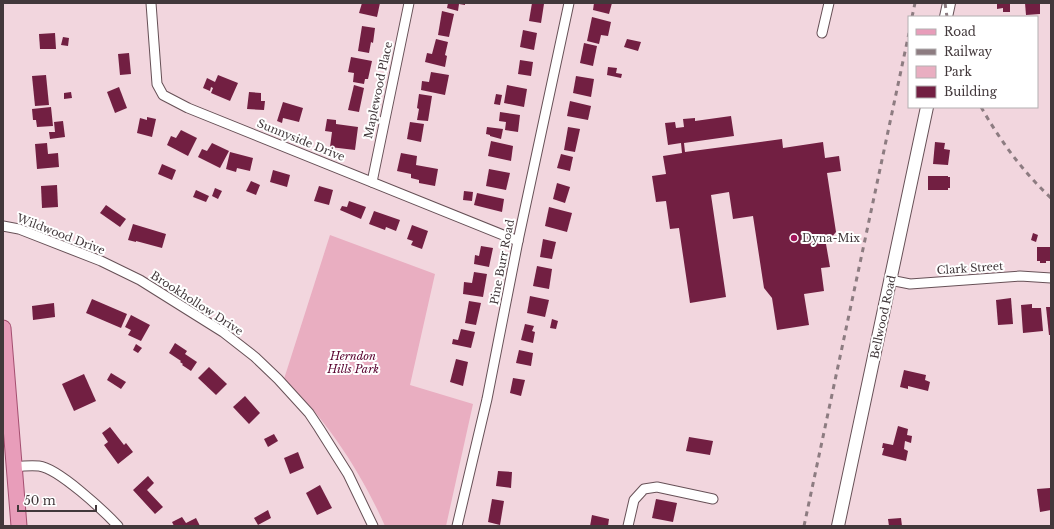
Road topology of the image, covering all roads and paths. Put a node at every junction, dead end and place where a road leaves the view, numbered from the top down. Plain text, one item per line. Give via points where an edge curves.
1 (151, 3) edge
2 (408, 3) edge
3 (569, 3) edge
4 (829, 3) edge
5 (949, 3) edge
6 (946, 16) edge
7 (822, 34) dead end
8 (927, 108) edge
9 (372, 182) junction
10 (3, 226) edge
11 (518, 240) junction
12 (111, 266) joint
13 (1051, 278) edge
14 (890, 280) junction
15 (3, 328) edge
16 (14, 467) junction
17 (713, 500) dead end
18 (19, 526) edge
19 (118, 526) edge
20 (373, 526) edge
21 (457, 526) edge
22 (628, 526) edge
23 (838, 526) edge

1 - 9 street, Sunnyside Drive via 157,84 163,95 188,108
2 - 9 street, Maplewood Place
3 - 11 street, Pine Burr Road
4 - 7 street
5 - 6 street
8 - 14 street, Bellwood Road
9 - 11 street, Sunnyside Drive
10 - 12 street, Wildwood Drive via 19,229
11 - 21 street, Pine Burr Road via 487,399
12 - 20 street, Brookhollow Drive via 140,280 224,332 278,379 319,428 348,474
13 - 14 street, Clark Street via 1020,276 910,284
14 - 23 street, Bellwood Road
15 - 16 main road
16 - 18 main road
16 - 19 street via 40,466 53,472 103,510
17 - 22 street via 657,487 644,489 634,500

